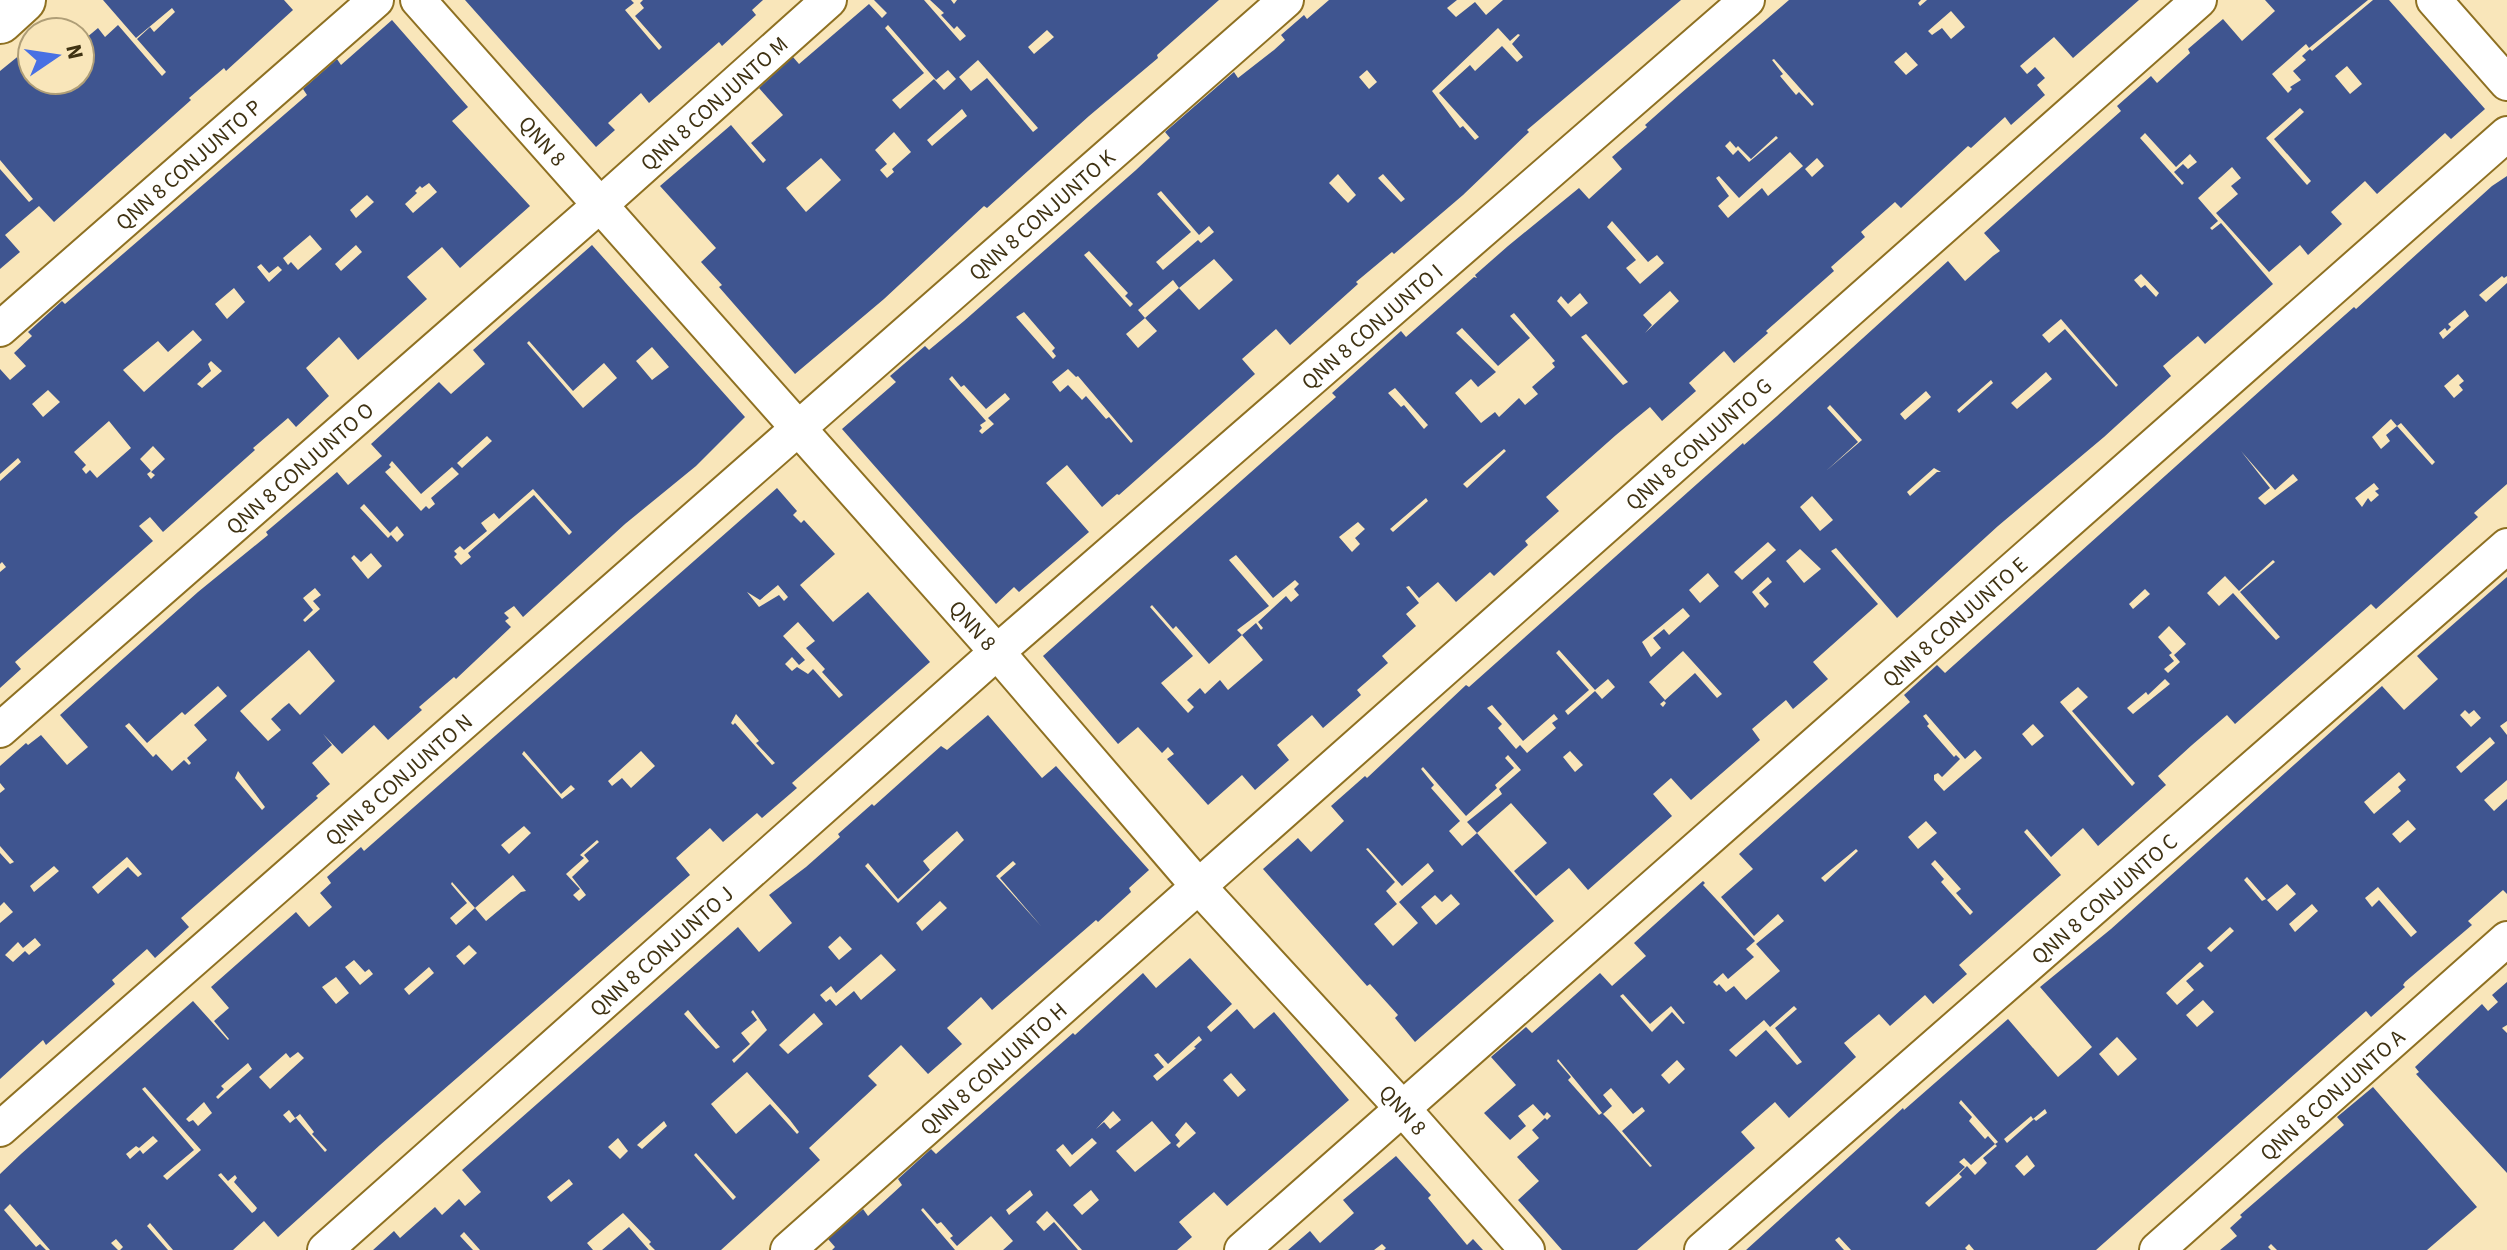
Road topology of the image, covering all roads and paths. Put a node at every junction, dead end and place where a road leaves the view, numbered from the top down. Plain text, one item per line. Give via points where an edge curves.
1 (23, 0) edge
2 (376, 0) edge
3 (418, 0) edge
4 (829, 0) edge
5 (1286, 0) edge
6 (1747, 0) edge
7 (2199, 0) edge
8 (2434, 0) edge
9 (0, 21) edge
10 (2507, 83) edge
11 (2507, 134) edge
12 (600, 205) junction
13 (0, 329) edge
14 (798, 430) junction
15 (2507, 546) edge
16 (997, 652) junction
17 (0, 730) edge
18 (1199, 887) junction
19 (2507, 939) edge
20 (1403, 1109) junction
21 (0, 1129) edge
22 (325, 1250) edge
23 (788, 1250) edge
24 (1242, 1250) edge
25 (1527, 1250) edge
26 (1702, 1250) edge
27 (2157, 1250) edge

1 - 9 main road
2 - 13 street, QNN 8 CONJUNTO P
3 - 12 street, QNN 8
4 - 12 street, QNN 8 CONJUNTO M
5 - 14 street, QNN 8 CONJUNTO K
6 - 16 street, QNN 8 CONJUNTO I
7 - 18 street, QNN 8 CONJUNTO G
8 - 10 street
11 - 20 street, QNN 8 CONJUNTO E
12 - 14 street, QNN 8
12 - 17 street, QNN 8 CONJUNTO O
14 - 16 street, QNN 8
14 - 21 street, QNN 8 CONJUNTO N
15 - 26 street, QNN 8 CONJUNTO C
16 - 18 street, QNN 8
16 - 22 street, QNN 8 CONJUNTO J
18 - 20 street, QNN 8
18 - 23 street, QNN 8 CONJUNTO H
19 - 27 street, QNN 8 CONJUNTO A
20 - 24 street, QNN 8 CONJUNTO E
20 - 25 street, QNN 8

